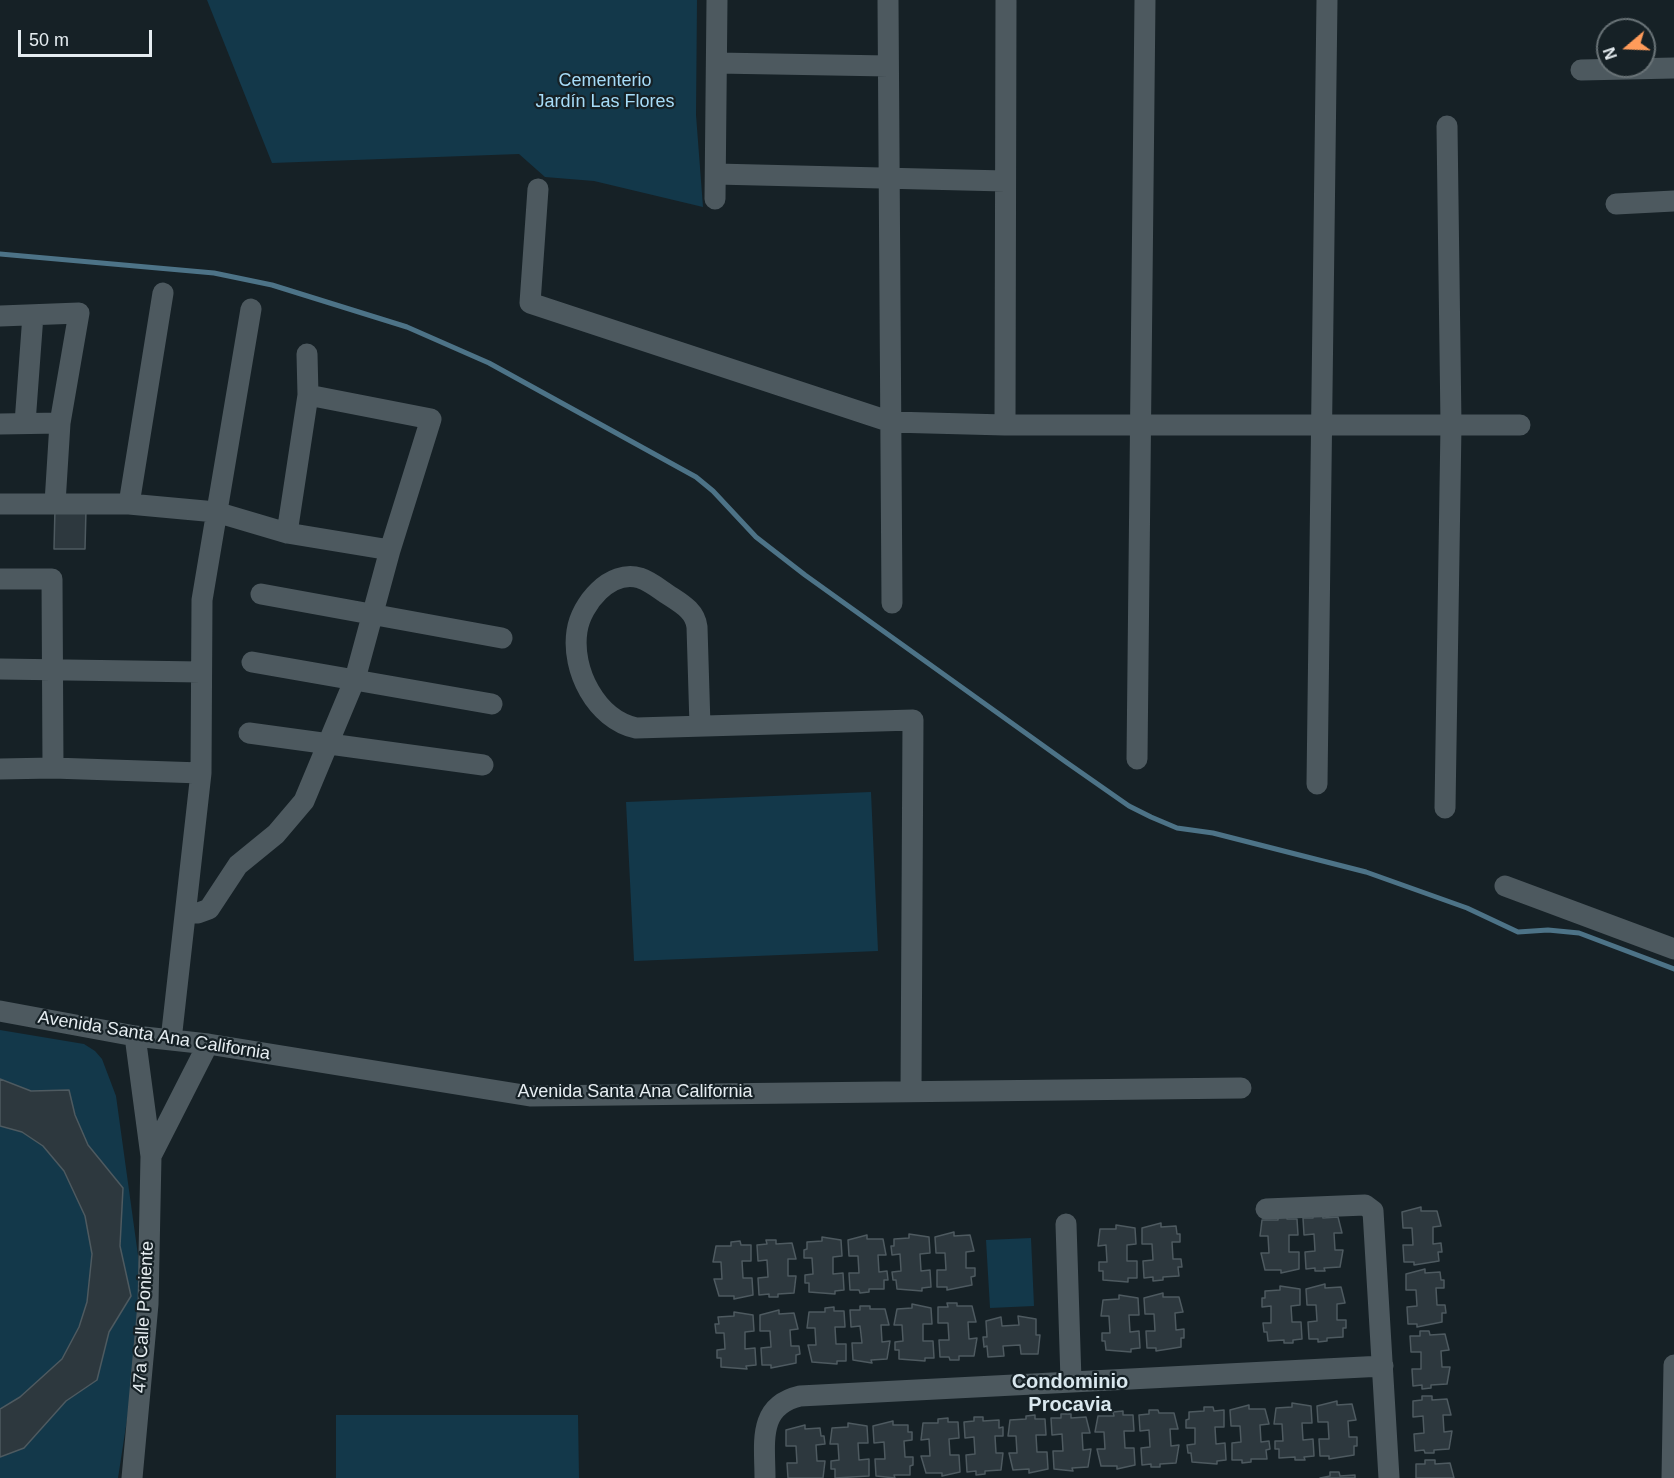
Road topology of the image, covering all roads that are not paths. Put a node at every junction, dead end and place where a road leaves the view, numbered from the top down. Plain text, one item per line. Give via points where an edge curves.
1 (717, 0) edge
2 (888, 0) edge
3 (1006, 0) edge
4 (1145, 0) edge
5 (1327, 0) edge
6 (717, 63) junction
7 (888, 66) junction
8 (1674, 68) edge
9 (1581, 70) dead end
10 (1447, 126) dead end
11 (716, 174) junction
12 (889, 178) junction
13 (1005, 181) junction
14 (538, 189) dead end
15 (715, 200) dead end
16 (1674, 201) edge
17 (1616, 204) dead end
18 (163, 293) dead end
19 (251, 309) dead end
20 (33, 315) junction
21 (0, 316) edge
22 (307, 354) dead end
23 (308, 395) junction
24 (891, 422) junction
25 (25, 423) junction
26 (60, 423) junction
27 (0, 424) edge
28 (1142, 424) junction
29 (1324, 424) junction
30 (1005, 425) junction
31 (1451, 425) junction
32 (1520, 425) dead end
33 (55, 503) junction
34 (0, 504) edge
35 (129, 504) junction
36 (216, 512) junction
37 (287, 533) junction
38 (390, 550) junction
39 (0, 579) edge
40 (261, 594) dead end
41 (892, 603) dead end
42 (372, 616) junction
43 (502, 638) dead end
44 (252, 662) dead end
45 (0, 669) edge
46 (53, 669) junction
47 (201, 672) junction
48 (355, 680) junction
49 (492, 704) dead end
50 (700, 726) junction
51 (249, 733) dead end
52 (328, 744) junction
53 (1137, 759) dead end
54 (483, 765) dead end
55 (53, 768) junction
56 (0, 769) edge
57 (201, 773) junction
58 (1317, 784) dead end
59 (1445, 808) dead end
60 (1505, 886) dead end
61 (186, 912) junction
62 (1674, 949) edge
63 (0, 1011) edge
64 (135, 1036) junction
65 (171, 1040) junction
66 (208, 1044) junction
67 (1241, 1088) dead end
68 (911, 1091) junction
69 (151, 1156) junction
70 (1266, 1209) dead end
71 (1066, 1224) dead end
72 (1674, 1365) edge
73 (1383, 1366) junction
74 (1071, 1380) junction
75 (1672, 1469) edge
76 (132, 1478) edge
77 (765, 1478) edge
78 (1389, 1478) edge

1 - 6 street
2 - 7 street
3 - 13 street
4 - 28 street
5 - 29 street
6 - 7 street
6 - 11 street
7 - 12 street
8 - 9 street
10 - 31 street
11 - 12 street
11 - 15 street
12 - 13 street
12 - 24 street
13 - 30 street
14 - 24 street via 530,303
16 - 17 street
18 - 35 street
19 - 36 street
20 - 21 street
20 - 25 street
20 - 26 street via 79,312
22 - 23 street
23 - 37 street
23 - 38 street via 431,419
24 - 30 street
24 - 41 street
25 - 26 street
25 - 27 street
26 - 33 street
28 - 29 street
28 - 30 street
28 - 53 street
29 - 31 street
29 - 58 street
31 - 32 street
31 - 59 street
33 - 34 street
33 - 35 street
35 - 36 street
36 - 37 street
36 - 47 street via 202,600
37 - 38 street
38 - 42 street
39 - 46 street via 52,579
40 - 42 street
42 - 43 street
42 - 48 street
44 - 48 street
45 - 46 street
46 - 47 street
46 - 55 street
47 - 57 street
48 - 49 street
48 - 52 street
50 - 50 street via 636,728 618,723 602,709 585,680 577,642 582,616 596,593 616,580 638,577 692,611 697,627
50 - 68 street via 913,720
51 - 52 street
52 - 54 street
52 - 61 street via 304,801 293,817 238,865 209,909
55 - 56 street
55 - 57 street
57 - 61 street
60 - 62 street
61 - 65 street
63 - 64 street, Avenida Santa Ana California
64 - 65 street, Avenida Santa Ana California
64 - 69 street, 47a Calle Poniente
65 - 66 street, Avenida Santa Ana California
66 - 68 street, Avenida Santa Ana California via 530,1096
66 - 69 street, 47a Calle Poniente
67 - 68 street, Avenida Santa Ana California
69 - 76 street, 47a Calle Poniente via 148,1304
70 - 73 street via 1362,1205 1372,1209
71 - 74 street
72 - 75 street
73 - 74 street
73 - 78 street
74 - 77 street via 787,1399 777,1405 766,1425

